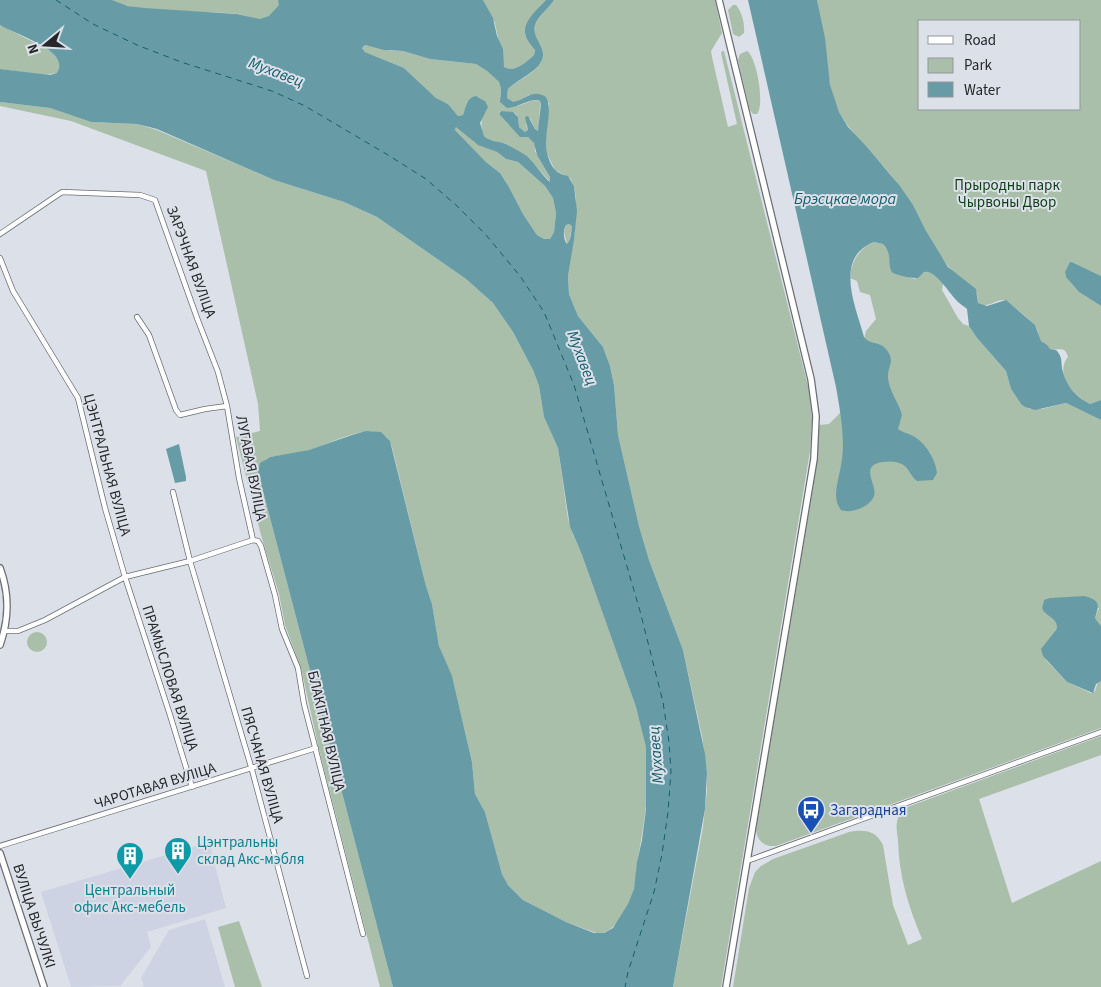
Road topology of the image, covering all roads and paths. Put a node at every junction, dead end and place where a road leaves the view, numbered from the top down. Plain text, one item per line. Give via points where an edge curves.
1 (719, 0) edge
2 (0, 234) edge
3 (0, 258) edge
4 (137, 317) dead end
5 (227, 406) junction
6 (173, 492) dead end
7 (253, 540) junction
8 (190, 561) junction
9 (0, 568) edge
10 (124, 577) junction
11 (5, 631) junction
12 (0, 645) edge
13 (1101, 732) edge
14 (316, 748) junction
15 (252, 770) junction
16 (192, 788) junction
17 (0, 846) edge
18 (0, 854) edge
19 (747, 861) junction
20 (363, 934) dead end
21 (307, 976) dead end
22 (44, 987) edge
23 (726, 987) edge

1 - 19 street via 806,360 816,416 814,459
2 - 5 street, ЗАРЭЧНАЯ ВУЛІЦА via 62,192 140,195 155,200 218,372
3 - 10 street, ЦЭНТРАЛЬНАЯ ВУЛІЦА via 13,291 78,398
4 - 5 street, ЛУГАВАЯ ВУЛІЦА via 149,335 180,416
5 - 7 street, ЛУГАВАЯ ВУЛІЦА via 238,478
6 - 8 street, ПЯСЧАНАЯ ВУЛІЦА
7 - 8 street
7 - 14 street, БЛАКІТНАЯ ВУЛІЦА via 261,546 282,629 298,668
8 - 10 street
8 - 15 street, ПЯСЧАНАЯ ВУЛІЦА
9 - 11 street via 7,592
10 - 11 street via 45,620 18,631
10 - 16 street, ПРАМЫСЛОВАЯ ВУЛІЦА
11 - 12 street
13 - 19 street
14 - 15 street, ЧАРОТАВАЯ ВУЛІЦА
14 - 20 street, БЛАКІТНАЯ ВУЛІЦА
15 - 16 street, ЧАРОТАВАЯ ВУЛІЦА
15 - 21 street, ПЯСЧАНАЯ ВУЛІЦА
16 - 17 street, ЧАРОТАВАЯ ВУЛІЦА
18 - 22 street, ВУЛІЦА ВЫЧУЛКІ
19 - 23 street

